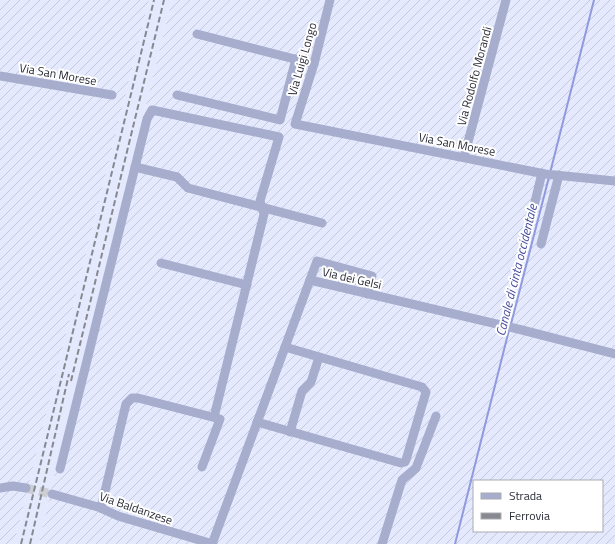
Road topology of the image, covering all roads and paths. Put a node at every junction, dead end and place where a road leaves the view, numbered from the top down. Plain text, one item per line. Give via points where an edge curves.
1 (330, 0) edge
2 (506, 0) edge
3 (197, 34) dead end
4 (296, 59) junction
5 (314, 64) junction
6 (0, 76) edge
7 (112, 95) dead end
8 (177, 95) dead end
9 (296, 124) joint
10 (464, 157) junction
11 (135, 167) junction
12 (544, 173) junction
13 (558, 175) junction
14 (615, 180) edge
15 (262, 208) junction
16 (322, 224) dead end
17 (526, 239) dead end
18 (541, 244) dead end
19 (161, 263) dead end
20 (310, 280) junction
21 (247, 285) junction
22 (367, 294) junction
23 (285, 347) junction
24 (615, 354) edge
25 (319, 357) junction
26 (436, 416) dead end
27 (214, 417) junction
28 (257, 422) junction
29 (290, 432) junction
30 (202, 468) dead end
31 (60, 469) dead end
32 (0, 488) edge
33 (26, 488) tunnel mouth
34 (52, 494) tunnel mouth
35 (101, 508) junction
36 (212, 544) edge
37 (382, 544) edge

1 - 5 street, Via Luigi Longo
2 - 10 street, Via Rodolfo Morandi
3 - 4 street
4 - 5 street
4 - 8 street via 280,120
5 - 9 street, Via Luigi Longo
6 - 7 street, Via San Morese
9 - 10 street, Via San Morese
10 - 12 street, Via San Morese
11 - 15 street via 177,177 188,188
11 - 15 street via 147,119 152,110 279,137 260,202
11 - 31 street
12 - 13 street, Via San Morese
12 - 17 street
13 - 14 street, Via San Morese
13 - 18 street
15 - 16 street
15 - 21 street via 264,214
19 - 21 street
20 - 22 street, Via dei Gelsi
20 - 22 street via 317,261 372,276
20 - 23 street, Via dei Gelsi
21 - 27 street
22 - 24 street, Via dei Gelsi
23 - 25 street
23 - 28 street, Via dei Gelsi
25 - 29 street via 311,382 302,391
25 - 29 street via 425,390 406,460 401,463
26 - 37 street via 416,468 402,480
27 - 30 street via 220,419
27 - 35 street via 132,398 126,404
28 - 29 street
28 - 36 street, Via dei Gelsi
32 - 33 street
34 - 35 street, Via Baldanzese
35 - 36 street, Via Baldanzese via 118,516

